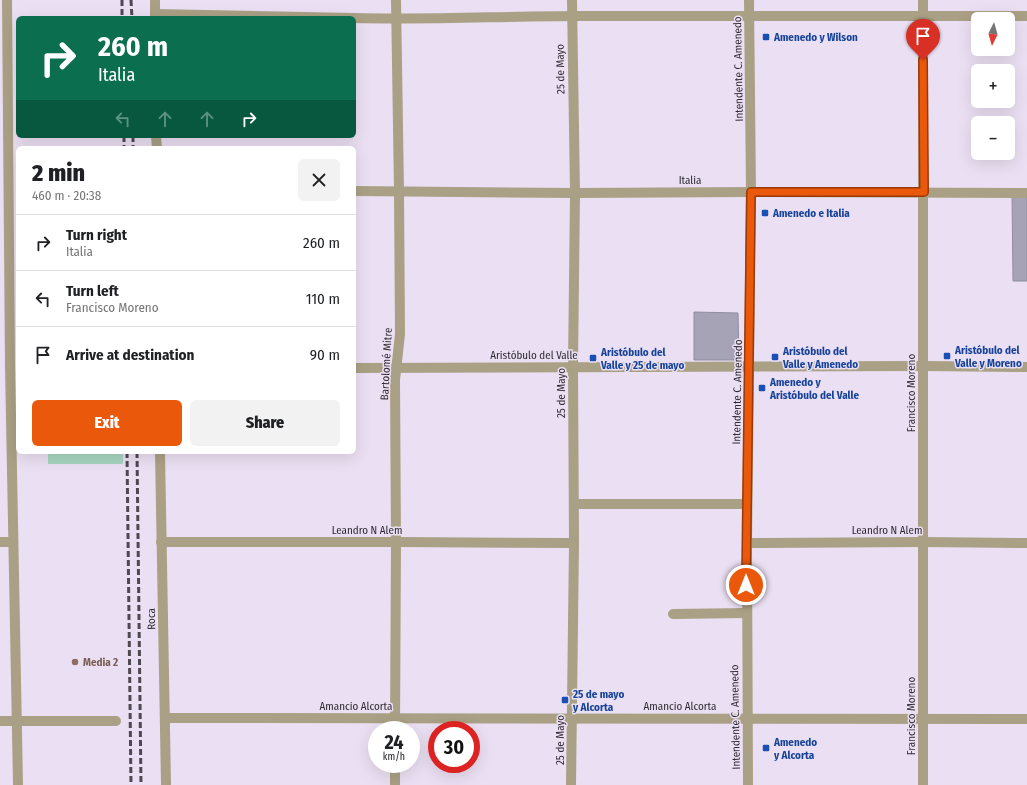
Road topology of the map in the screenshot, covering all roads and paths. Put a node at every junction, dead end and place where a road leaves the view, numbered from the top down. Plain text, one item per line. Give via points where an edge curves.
1 (7, 0) edge
2 (155, 0) edge
3 (396, 0) edge
4 (572, 0) edge
5 (749, 0) edge
6 (923, 0) edge
7 (4, 12) edge
8 (749, 15) junction
9 (155, 16) edge
10 (571, 16) junction
11 (923, 16) junction
12 (1027, 16) edge
13 (356, 18) edge
14 (396, 19) junction
15 (4, 189) edge
16 (356, 191) edge
17 (399, 192) junction
18 (751, 192) junction
19 (924, 192) junction
20 (575, 193) junction
21 (1027, 193) edge
22 (5, 365) edge
23 (923, 366) junction
24 (573, 367) junction
25 (749, 367) junction
26 (1027, 367) edge
27 (356, 368) edge
28 (397, 368) junction
29 (160, 454) edge
30 (574, 504) junction
31 (747, 504) junction
32 (0, 542) edge
33 (12, 542) junction
34 (161, 542) junction
35 (396, 542) junction
36 (923, 542) junction
37 (574, 543) junction
38 (747, 543) junction
39 (1027, 543) edge
40 (746, 613) junction
41 (673, 614) dead end
42 (165, 718) junction
43 (572, 718) junction
44 (747, 718) junction
45 (395, 719) junction
46 (922, 719) junction
47 (1027, 719) edge
48 (0, 721) edge
49 (17, 721) junction
50 (116, 721) dead end
51 (395, 773) edge
52 (18, 785) edge
53 (166, 785) edge
54 (395, 785) edge
55 (571, 785) edge
56 (748, 785) edge
57 (923, 785) edge

1 - 7 street
2 - 9 street
3 - 14 street, Bartolomé Mitre
4 - 10 street, 25 de Mayo
5 - 8 street, Intendente C. Amenedo
6 - 11 street, Francisco Moreno
7 - 15 street
8 - 10 street
8 - 11 street
8 - 18 street, Intendente C. Amenedo
10 - 14 street
10 - 20 street, 25 de Mayo
11 - 12 street
11 - 19 street, Francisco Moreno
13 - 14 street
14 - 17 street, Bartolomé Mitre
15 - 22 street
16 - 17 street, Italia
17 - 20 street, Italia
17 - 28 street, Bartolomé Mitre via 400,334
18 - 19 street, Italia
18 - 20 street, Italia
18 - 25 street, Intendente C. Amenedo
19 - 21 street, Italia
19 - 23 street, Francisco Moreno
20 - 24 street, 25 de Mayo
22 - 33 street
23 - 25 street, Aristóbulo del Valle
23 - 26 street, Aristóbulo del Valle
23 - 36 street, Francisco Moreno
24 - 25 street, Aristóbulo del Valle
24 - 28 street, Aristóbulo del Valle
24 - 30 street, 25 de Mayo
25 - 31 street, Intendente C. Amenedo
27 - 28 street, Aristóbulo del Valle
28 - 35 street, Bartolomé Mitre
29 - 34 street, Roca
30 - 31 street
30 - 37 street, 25 de Mayo
31 - 38 street, Intendente C. Amenedo
32 - 33 street
33 - 49 street
34 - 35 street, Leandro N Alem
34 - 42 street, Roca
35 - 37 street, Leandro N Alem
35 - 45 street, Bartolomé Mitre
36 - 38 street, Leandro N Alem
36 - 39 street, Leandro N Alem
36 - 46 street, Francisco Moreno
37 - 43 street, 25 de Mayo
38 - 40 street, Intendente C. Amenedo
40 - 41 street
40 - 44 street, Intendente C. Amenedo
42 - 45 street, Amancio Alcorta
42 - 53 street, Roca
43 - 44 street, Amancio Alcorta
43 - 45 street, Amancio Alcorta
43 - 55 street, 25 de Mayo
44 - 46 street, Amancio Alcorta
44 - 56 street, Intendente C. Amenedo
46 - 47 street, Amancio Alcorta
46 - 57 street, Francisco Moreno
48 - 49 street
49 - 50 street
49 - 52 street
51 - 54 street

